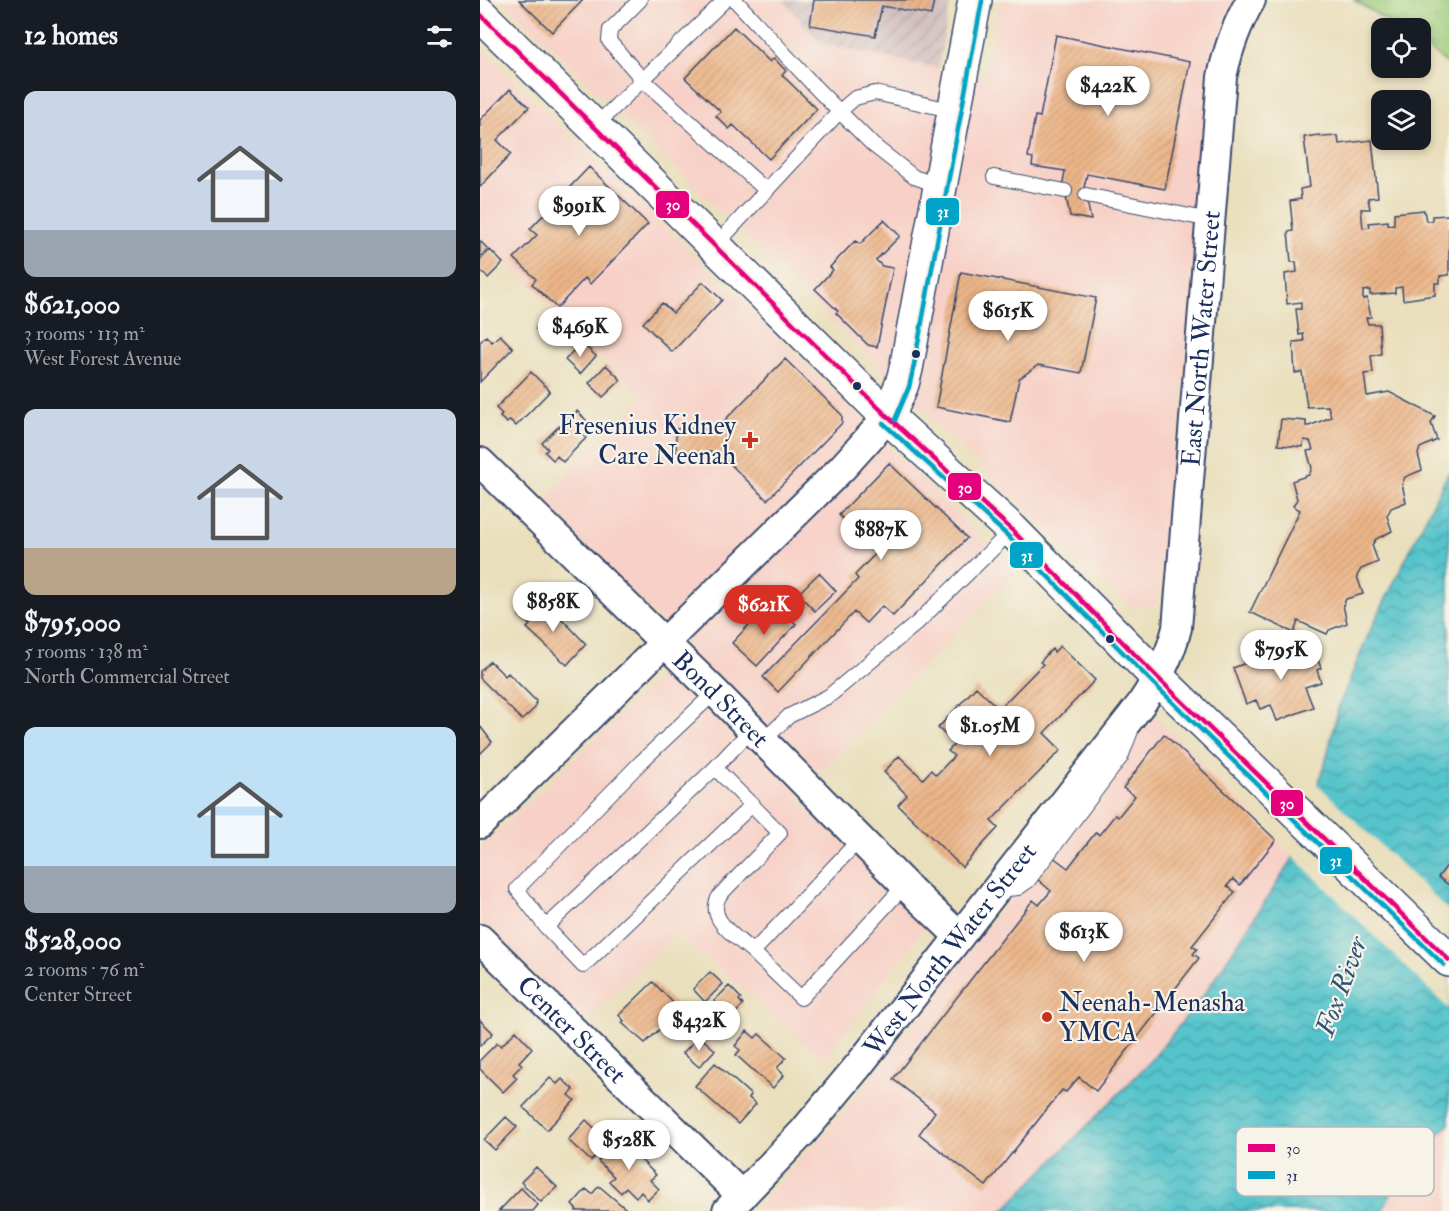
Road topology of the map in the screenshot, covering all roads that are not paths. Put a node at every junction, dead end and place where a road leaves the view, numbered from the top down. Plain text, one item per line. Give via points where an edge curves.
1 (640, 0) edge
2 (725, 0) edge
3 (735, 0) edge
4 (975, 0) edge
5 (1251, 0) edge
6 (480, 14) edge
7 (642, 79) junction
8 (840, 111) junction
9 (956, 111) junction
10 (594, 127) junction
11 (994, 177) dead end
12 (940, 186) junction
13 (767, 191) junction
14 (1065, 191) dead end
15 (1086, 195) dead end
16 (1210, 220) junction
17 (715, 246) junction
18 (888, 417) junction
19 (480, 462) edge
20 (1012, 530) junction
21 (664, 642) junction
22 (1149, 691) junction
23 (715, 692) junction
24 (758, 735) junction
25 (715, 768) junction
26 (753, 804) junction
27 (480, 824) edge
28 (860, 839) junction
29 (905, 885) junction
30 (546, 927) junction
31 (959, 936) junction
32 (480, 939) edge
33 (753, 952) junction
34 (1449, 960) edge
35 (734, 1203) edge

1 - 7 lane via 610,30 609,41
2 - 7 lane
3 - 8 lane
4 - 9 main road
5 - 16 street, East North Water Street via 1228,45 1222,76
6 - 10 main road
7 - 10 lane
7 - 13 lane
8 - 9 lane via 855,98 874,93
8 - 12 lane via 873,145 914,177
8 - 13 lane
9 - 12 main road
10 - 17 main road
11 - 14 lane
12 - 18 main road via 906,369
13 - 17 lane
15 - 16 lane
16 - 22 street, East North Water Street via 1177,628 1172,650
17 - 18 main road
18 - 20 main road
18 - 21 street via 842,468
19 - 21 street, Bond Street
20 - 22 main road
20 - 24 lane via 917,623 829,696
21 - 23 street, Bond Street
21 - 27 street
22 - 31 street, West North Water Street
22 - 34 main road via 1282,799
23 - 24 street, Bond Street
23 - 30 lane via 517,890
24 - 25 lane
24 - 28 street, Bond Street
25 - 26 lane
25 - 30 lane
26 - 30 lane via 583,966
26 - 33 lane via 780,833 720,895 715,906 717,919
28 - 29 street, Bond Street
28 - 33 lane
29 - 31 street, Bond Street
29 - 33 lane via 801,998
31 - 35 street, West North Water Street via 811,1123
32 - 35 street, Center Street

